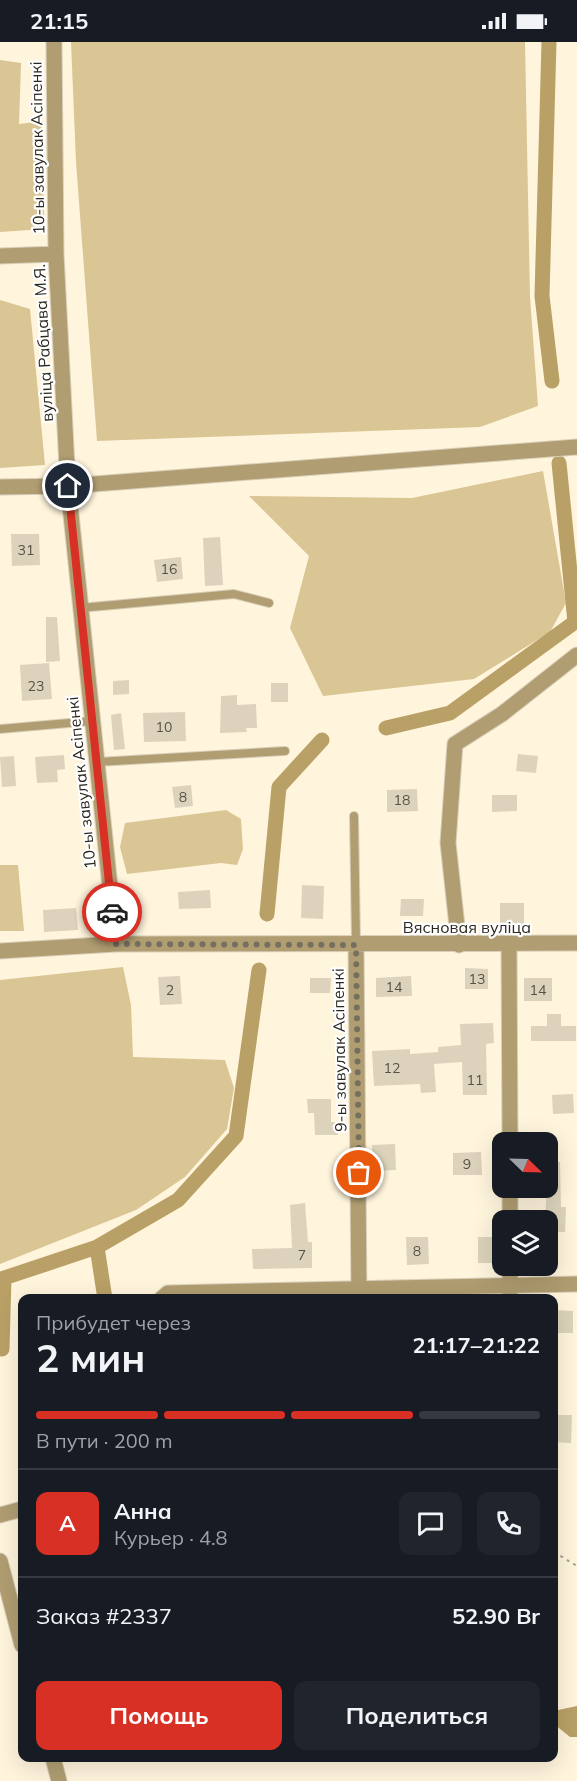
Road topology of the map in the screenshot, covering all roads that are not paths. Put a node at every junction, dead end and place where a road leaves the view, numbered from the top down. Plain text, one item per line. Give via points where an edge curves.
1 (54, 42) edge
2 (57, 254) junction
3 (0, 256) edge
4 (577, 447) edge
5 (68, 486) junction
6 (0, 487) edge
7 (269, 603) dead end
8 (80, 608) junction
9 (577, 655) edge
10 (92, 721) junction
11 (0, 729) edge
12 (285, 751) dead end
13 (97, 762) junction
14 (354, 816) dead end
15 (577, 943) edge
16 (116, 944) junction
17 (356, 945) junction
18 (459, 945) junction
19 (509, 945) junction
20 (0, 951) edge
21 (510, 1132) edge
22 (510, 1276) edge
23 (577, 1284) edge
24 (510, 1292) edge
25 (360, 1293) edge
26 (167, 1294) edge
27 (18, 1510) edge
28 (0, 1515) edge
29 (0, 1561) edge
30 (18, 1630) edge
31 (54, 1762) edge
32 (59, 1781) edge

1 - 2 street, 10-ы завулак Асіпенкі
2 - 3 street, вуліца Рабцава М.Я.
2 - 5 street, вуліца Рабцава М.Я.
4 - 5 street
5 - 6 street
5 - 8 street, 10-ы завулак Асіпенкі
7 - 8 lane via 234,594
8 - 10 street, 10-ы завулак Асіпенкі
9 - 18 street via 502,714 455,744 448,843
10 - 11 lane
10 - 13 street, 10-ы завулак Асіпенкі
12 - 13 lane
13 - 16 street, 10-ы завулак Асіпенкі
14 - 17 lane
15 - 19 street, Вясновая вуліца
16 - 17 street
16 - 20 street
17 - 18 street, Вясновая вуліца
17 - 25 street, 9-ы завулак Асіпенкі
18 - 19 street, Вясновая вуліца
19 - 21 street
22 - 24 street
23 - 24 street
24 - 25 street
25 - 26 street
27 - 28 street
29 - 30 street
31 - 32 street

